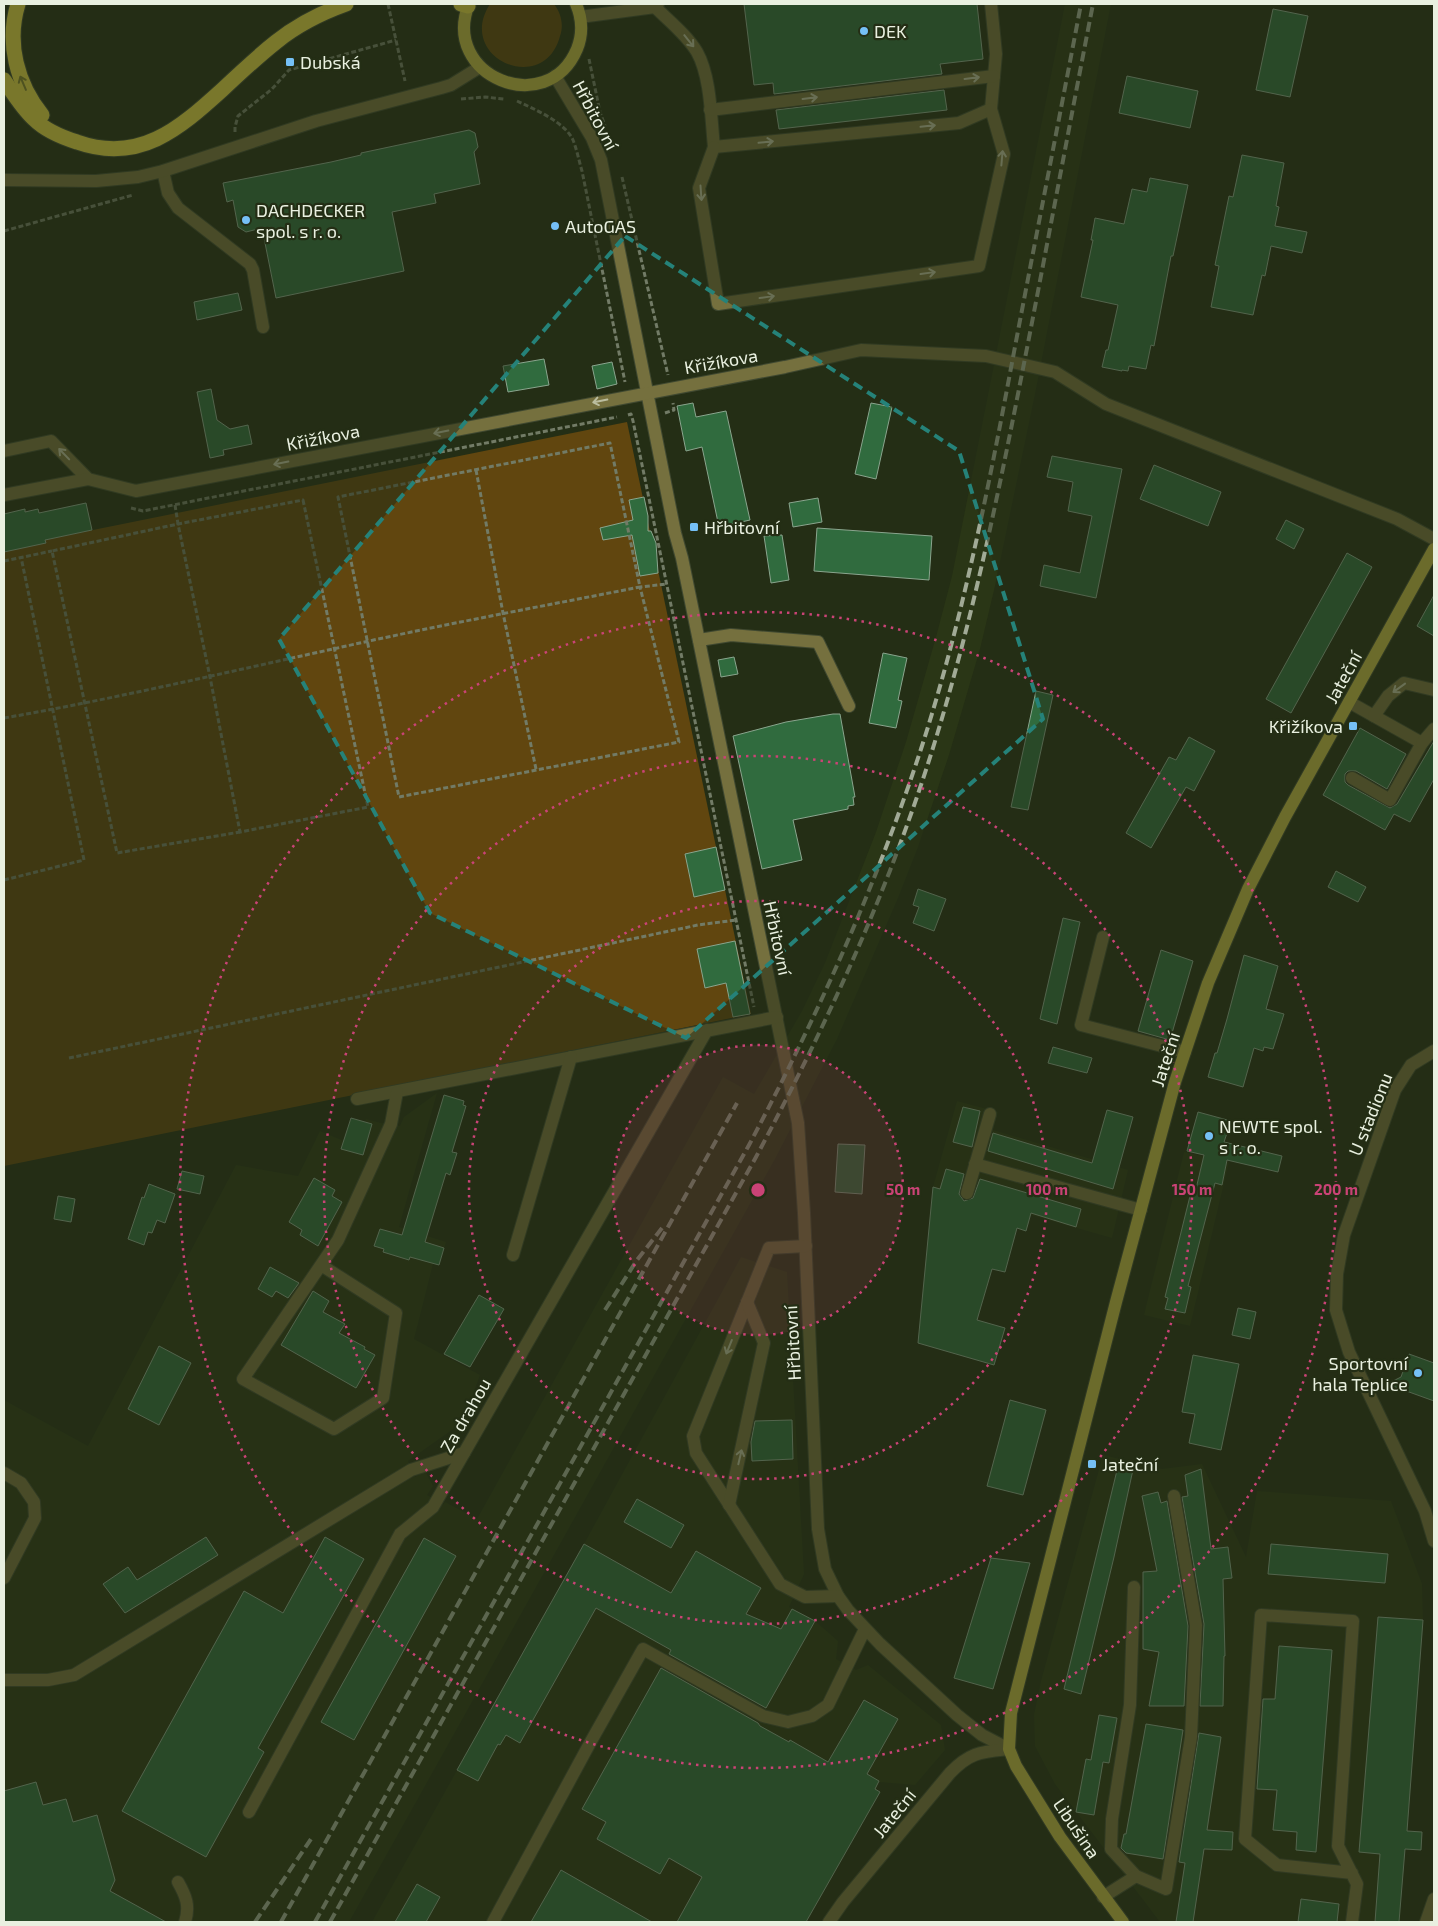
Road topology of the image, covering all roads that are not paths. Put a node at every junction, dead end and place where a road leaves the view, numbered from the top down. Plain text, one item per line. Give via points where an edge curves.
1 (18, 4) edge
2 (346, 4) edge
3 (466, 4) edge
4 (576, 4) edge
5 (990, 4) edge
6 (656, 5) edge
7 (580, 17) junction
8 (480, 67) junction
9 (555, 76) junction
10 (994, 76) junction
11 (4, 80) edge
12 (991, 109) junction
13 (710, 110) junction
14 (79, 143) junction
15 (714, 147) junction
16 (163, 171) junction
17 (4, 180) edge
18 (263, 327) dead end
19 (648, 392) junction
20 (4, 451) edge
21 (88, 480) junction
22 (4, 495) edge
23 (1434, 539) edge
24 (1434, 549) edge
25 (699, 640) junction
26 (1434, 690) edge
27 (1349, 702) junction
28 (849, 706) dead end
29 (1374, 716) junction
30 (1434, 729) edge
31 (1422, 742) junction
32 (1352, 778) dead end
33 (1103, 936) dead end
34 (777, 1017) junction
35 (707, 1030) junction
36 (1434, 1051) edge
37 (1185, 1052) junction
38 (571, 1057) junction
39 (397, 1092) junction
40 (357, 1100) dead end
41 (990, 1114) dead end
42 (975, 1164) junction
43 (967, 1193) dead end
44 (1141, 1210) junction
45 (806, 1246) junction
46 (512, 1255) dead end
47 (321, 1265) junction
48 (747, 1302) junction
49 (464, 1453) junction
50 (4, 1473) edge
51 (1174, 1496) dead end
52 (729, 1505) junction
53 (1430, 1509) edge
54 (1434, 1541) edge
55 (4, 1578) edge
56 (1134, 1588) dead end
57 (838, 1596) junction
58 (865, 1629) junction
59 (4, 1680) edge
60 (1009, 1750) junction
61 (249, 1812) dead end
62 (1352, 1873) junction
63 (1136, 1876) junction
64 (178, 1882) dead end
65 (1103, 1897) junction
66 (1434, 1899) edge
67 (185, 1922) edge
68 (493, 1922) edge
69 (829, 1922) edge
70 (1123, 1922) edge
71 (1352, 1922) edge
72 (1426, 1922) edge

14 -> 1 highway via 44,117 23,84 13,45
2 - 14 highway via 325,11 278,40 167,135 126,148 100,148
3 - 8 main road, Hřbitovní via 466,41
4 - 7 main road, Hřbitovní
5 - 10 street via 996,54
6 - 7 street
6 -> 13 street via 697,51 706,71
7 - 9 main road, Hřbitovní via 575,53
8 - 9 main road, Hřbitovní via 495,78 516,85 536,84
8 - 16 street via 451,85 316,121
9 - 19 street, Hřbitovní via 592,138 601,160
10 - 12 street
13 -> 10 street
11 - 14 highway via 43,127
15 -> 12 street via 959,123
15 -> 12 street via 699,188 718,304 979,266 1004,154
13 - 15 street
16 - 17 street via 120,180
16 - 18 street via 168,193 178,208 250,264
19 -> 21 street, Křižíkova via 136,491
19 - 23 street, Křižíkova via 861,350 986,356 1054,372 1106,404 1397,519
19 - 25 street, Hřbitovní
21 -> 20 street via 51,440
21 - 22 street
24 - 27 main road, Jateční
25 - 28 street via 731,635 818,642
25 - 34 street, Hřbitovní
26 -> 29 street via 1404,683 1388,696
27 - 29 street
27 - 37 main road, Jateční via 1248,889 1208,983
29 - 31 street
30 - 31 street
31 - 32 street via 1390,800
33 - 37 street via 1081,1025
34 - 35 street
34 - 45 street, Hřbitovní via 800,1138
35 - 38 street
35 - 49 street, Za drahou
36 - 53 street, U stadionu via 1411,1065 1395,1090 1344,1236 1337,1274 1336,1310 1349,1352
37 - 44 main road, Jateční
38 - 39 street
38 - 46 street
39 - 40 street
39 - 47 street via 390,1124 338,1240
41 - 42 street
42 - 43 street
42 - 44 street
44 - 60 main road, Jateční via 1011,1714
45 - 48 street via 770,1248
45 - 57 street, Hřbitovní via 818,1529 825,1569
47 - 47 street via 243,1379 334,1429 383,1398 396,1313
52 -> 48 street via 764,1343
48 -> 52 street via 693,1436 696,1453
49 - 59 street via 411,1470 74,1675 48,1680
49 - 61 street, Za drahou via 433,1507 400,1534
50 - 55 street via 21,1483 30,1495 35,1518
51 - 63 street via 1196,1625 1192,1737 1166,1889
52 - 57 street via 780,1584 805,1597
53 - 54 street, U stadionu
56 - 63 street via 1130,1706 1112,1819 1111,1849
57 - 58 street, Hřbitovní
58 - 60 street, Hřbitovní via 957,1715 982,1735
58 - 68 street via 828,1705 812,1716 788,1722 763,1716 643,1649
60 - 65 main road, Libušina via 1040,1806
60 - 69 street, Jateční via 963,1759
62 - 62 street via 1338,1846 1353,1621 1261,1615 1245,1839 1277,1865
62 - 71 street via 1357,1884
63 - 65 street
64 - 67 street via 187,1898
65 - 70 main road, Libušina
66 - 72 street

